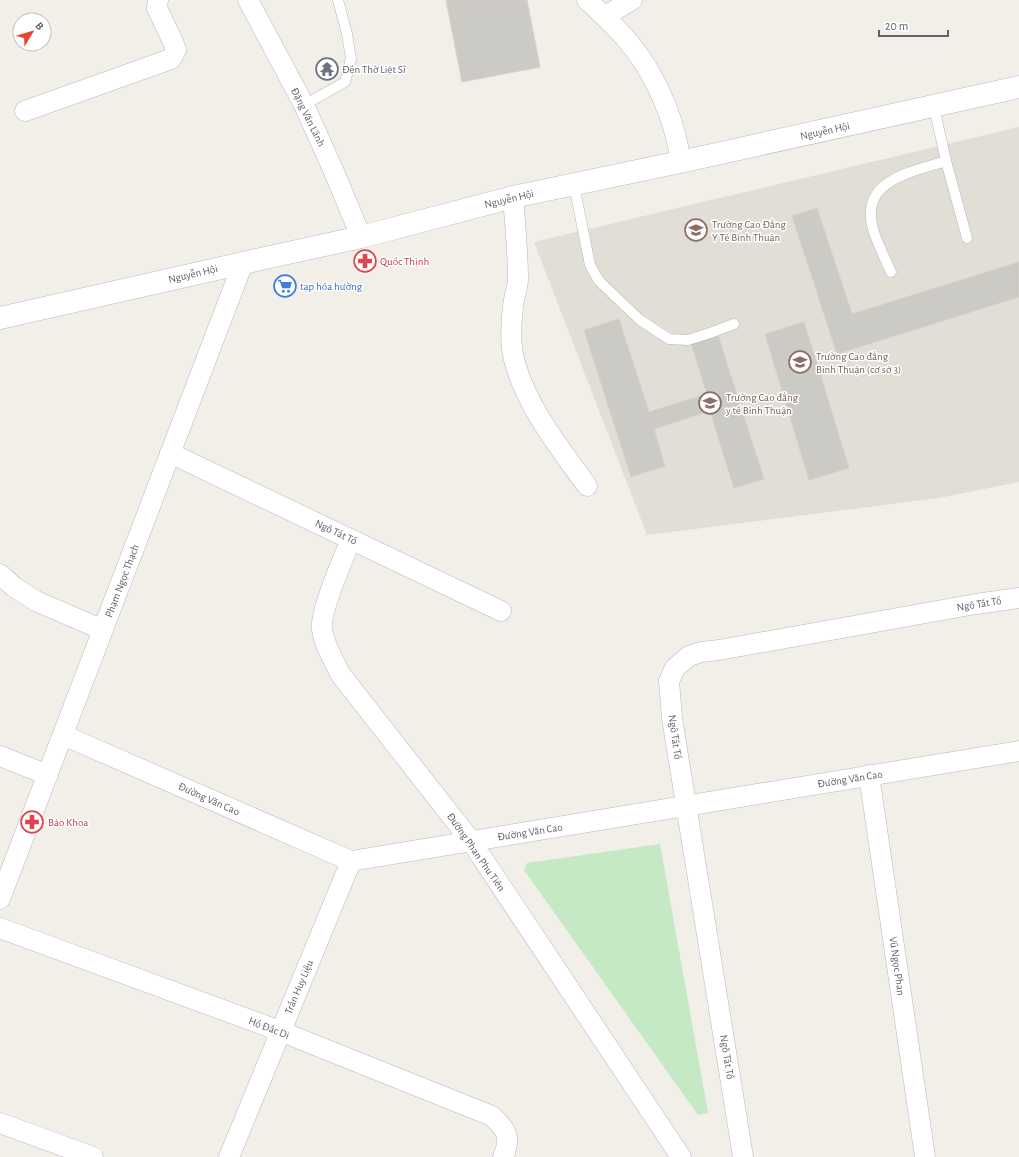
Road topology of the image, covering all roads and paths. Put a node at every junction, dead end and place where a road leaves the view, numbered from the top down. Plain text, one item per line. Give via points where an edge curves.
1 (158, 0) edge
2 (248, 0) edge
3 (338, 0) edge
4 (587, 0) edge
5 (632, 0) edge
6 (604, 16) junction
7 (1019, 87) edge
8 (304, 105) junction
9 (934, 107) junction
10 (25, 111) dead end
11 (946, 161) junction
12 (680, 162) junction
13 (574, 185) junction
14 (513, 197) junction
15 (362, 237) junction
16 (967, 238) dead end
17 (243, 262) junction
18 (891, 272) dead end
19 (0, 318) edge
20 (734, 324) dead end
21 (170, 453) junction
22 (587, 486) dead end
23 (351, 539) junction
24 (0, 574) edge
25 (1019, 598) edge
26 (501, 611) dead end
27 (103, 630) junction
28 (63, 735) junction
29 (1019, 751) edge
30 (0, 756) edge
31 (48, 775) junction
32 (869, 776) junction
33 (686, 806) junction
34 (471, 841) junction
35 (351, 861) junction
36 (0, 900) edge
37 (0, 928) edge
38 (280, 1031) junction
39 (0, 1122) edge
40 (93, 1157) edge
41 (229, 1157) edge
42 (503, 1157) edge
43 (681, 1157) edge
44 (743, 1157) edge
45 (925, 1157) edge

1 - 10 street via 157,8 176,50 171,59
2 - 8 street, Đặng Văn Lãnh
3 - 8 lane via 348,34 351,59 345,82
4 - 6 street
5 - 6 street
6 - 12 street via 640,57 656,84 672,123
7 - 9 street, Nguyễn Hội
8 - 15 street, Đặng Văn Lãnh
9 - 11 lane
9 - 12 street, Nguyễn Hội
11 - 16 lane
11 - 18 lane via 903,175 877,192 870,210 873,228
12 - 13 street, Nguyễn Hội
13 - 14 street, Nguyễn Hội
13 - 20 lane via 590,265 599,281 640,320 669,340 688,340
14 - 15 street, Nguyễn Hội
14 - 22 street via 518,281 512,323 515,362 522,384 540,419
15 - 17 street, Nguyễn Hội
17 - 19 street, Nguyễn Hội
17 - 21 street, Phạm Ngọc Thạch
21 - 23 street, Ngô Tất Tố
21 - 27 street, Phạm Ngọc Thạch
23 - 26 street, Ngô Tất Tố
23 - 34 street, Đường Phan Phu Tiên via 324,610 321,628 328,650 341,675
24 - 27 street via 36,601
25 - 33 street, Ngô Tất Tố via 689,656 675,668 669,681 672,718
27 - 28 street, Phạm Ngọc Thạch
28 - 31 street, Phạm Ngọc Thạch
28 - 35 street, Đường Văn Cao
29 - 32 street, Đường Văn Cao
30 - 31 street
31 - 36 street, Phạm Ngọc Thạch
32 - 33 street, Đường Văn Cao
32 - 45 street, Vũ Ngọc Phan
33 - 34 street, Đường Văn Cao
33 - 44 street, Ngô Tất Tố
34 - 35 street, Đường Văn Cao
34 - 43 street, Đường Phan Phu Tiên
35 - 38 street, Trần Huy Liệu
37 - 38 street, Hồ Đắc Di
38 - 41 street, Trần Huy Liệu
38 - 42 street, Hồ Đắc Di via 492,1116 507,1133 507,1147
39 - 40 street

